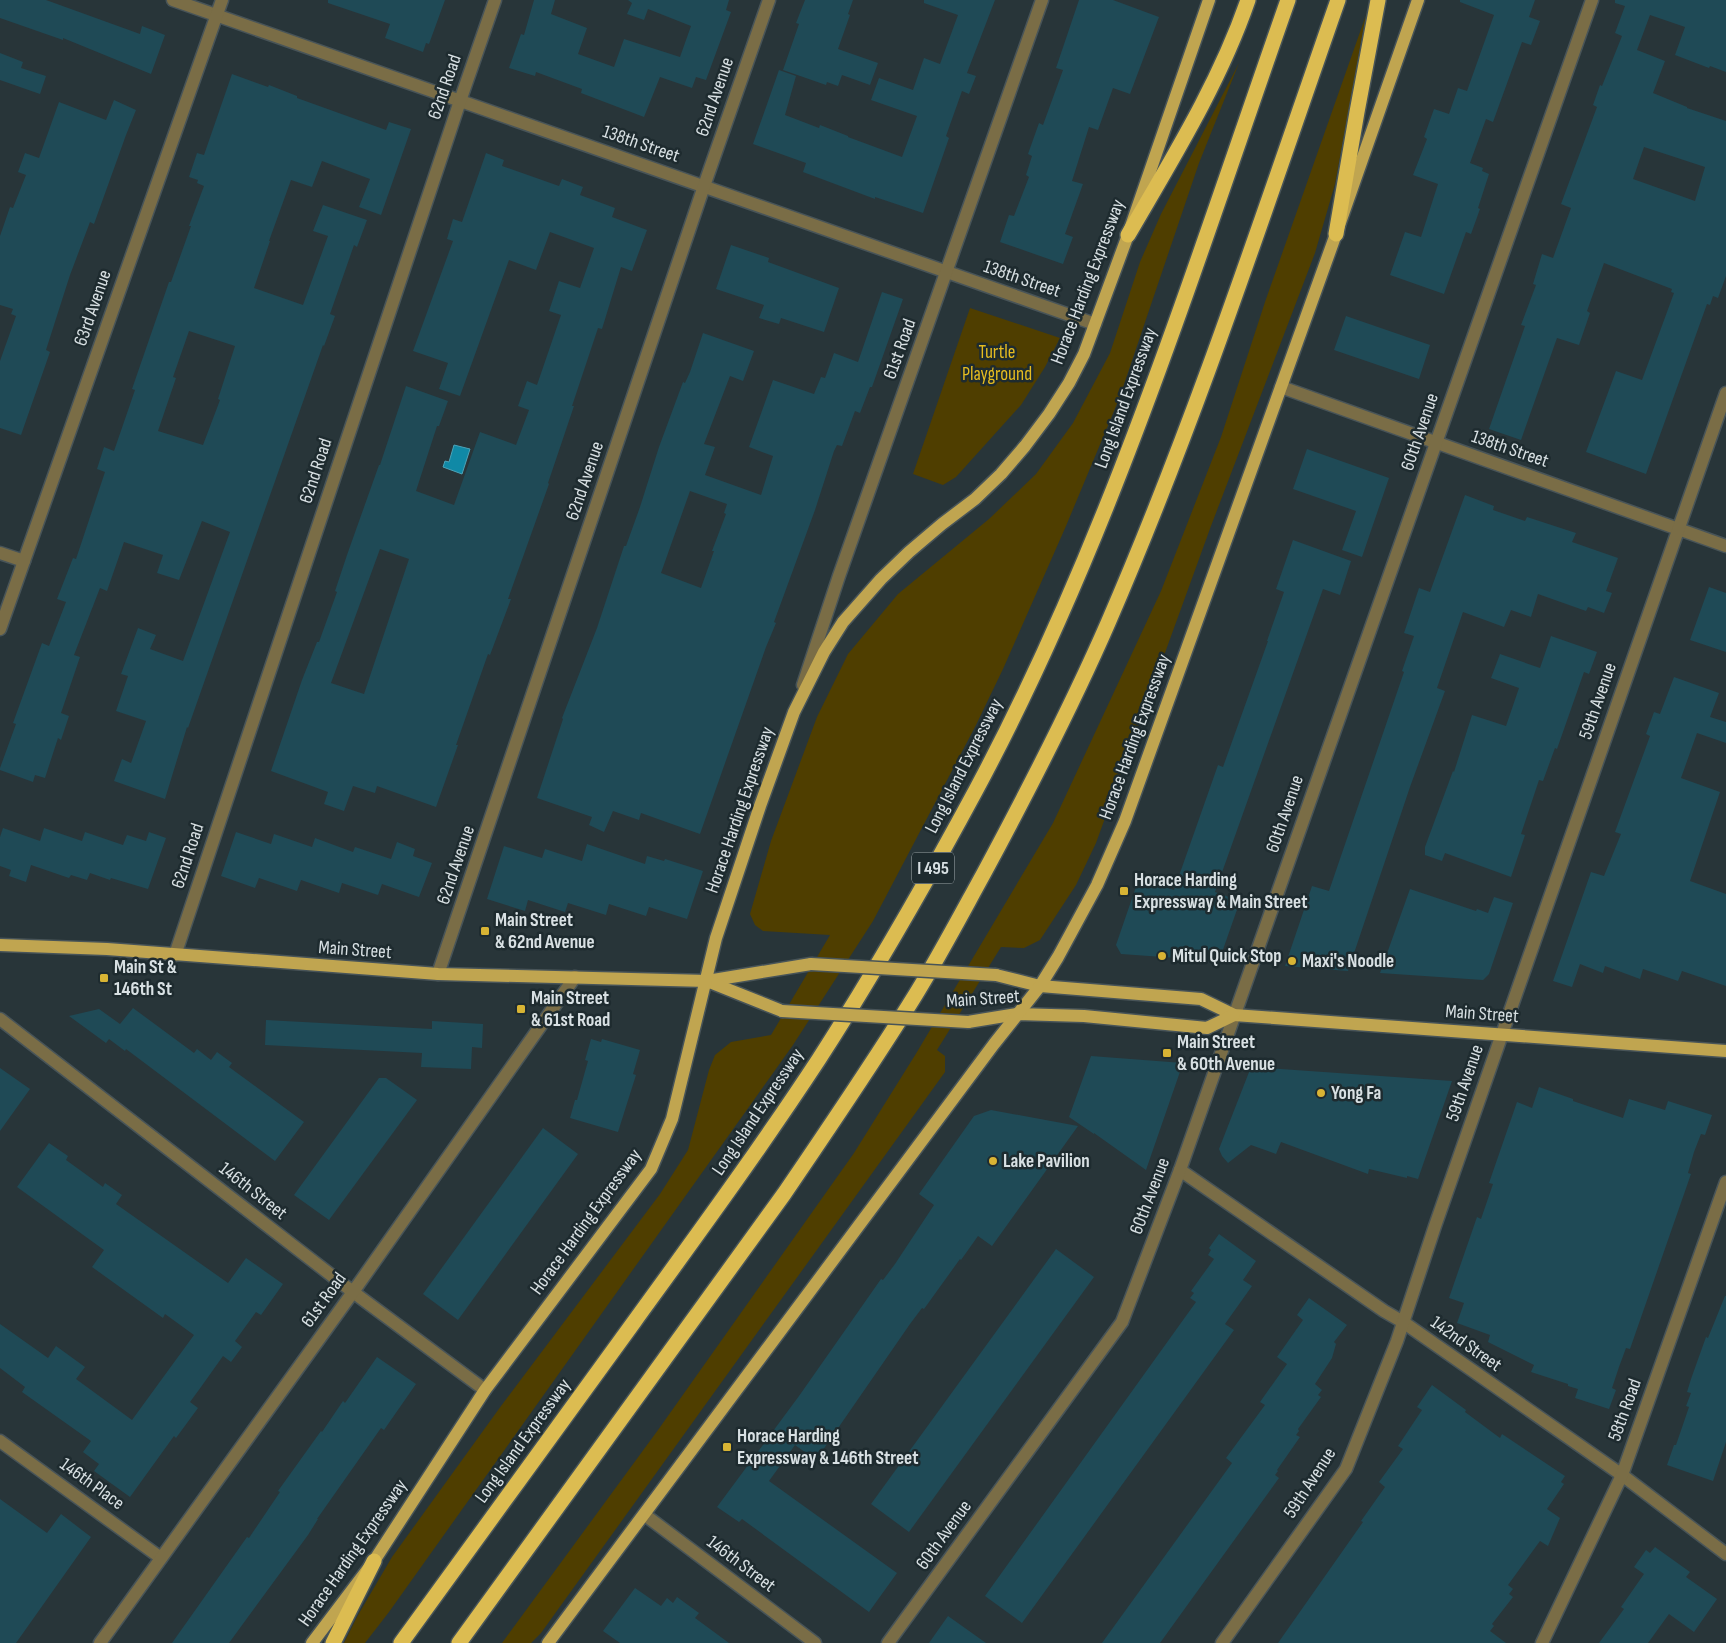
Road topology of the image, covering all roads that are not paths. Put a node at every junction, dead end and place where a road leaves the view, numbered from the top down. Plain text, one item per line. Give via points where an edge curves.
1 (173, 0) edge
2 (222, 0) edge
3 (495, 0) edge
4 (769, 0) edge
5 (1042, 0) edge
6 (1208, 0) edge
7 (1248, 0) edge
8 (1288, 0) edge
9 (1338, 0) edge
10 (1378, 0) edge
11 (1418, 0) edge
12 (1592, 0) edge
13 (217, 16) junction
14 (460, 101) junction
15 (704, 186) junction
16 (1336, 234) junction
17 (1128, 235) junction
18 (947, 272) junction
19 (1095, 324) junction
20 (1282, 387) junction
21 (1726, 393) edge
22 (1436, 443) junction
23 (1678, 529) junction
24 (1726, 546) edge
25 (0, 553) edge
26 (24, 561) junction
27 (0, 629) edge
28 (794, 712) junction
29 (0, 945) edge
30 (175, 955) junction
31 (438, 974) junction
32 (575, 977) junction
33 (707, 981) junction
34 (1040, 986) junction
35 (1017, 1014) junction
36 (1234, 1015) junction
37 (0, 1019) edge
38 (1502, 1034) junction
39 (1726, 1050) edge
40 (1180, 1170) junction
41 (1726, 1182) edge
42 (353, 1292) junction
43 (1403, 1322) junction
44 (485, 1390) junction
45 (0, 1441) edge
46 (1622, 1475) junction
47 (645, 1515) junction
48 (1726, 1554) edge
49 (161, 1558) junction
50 (374, 1561) junction
51 (100, 1643) edge
52 (312, 1643) edge
53 (333, 1643) edge
54 (401, 1643) edge
55 (459, 1643) edge
56 (548, 1643) edge
57 (815, 1643) edge
58 (888, 1643) edge
59 (1222, 1643) edge
60 (1542, 1643) edge

1 - 13 street, 138th Street
2 - 13 street, 63rd Avenue
3 - 14 street, 62nd Road
4 - 15 street, 62nd Avenue
5 - 18 street, 61st Road
6 - 17 main road, Horace Harding Expressway
7 - 17 highway via 1210,91
8 - 54 highway, Long Island Expressway / I 495 via 1112,492 1048,641 978,786 865,984 784,1111
9 - 55 highway, I 495 via 1170,473 1108,624 1005,834 917,992 784,1194
10 - 16 highway
11 - 16 main road, Horace Harding Expressway
12 - 22 street, 60th Avenue
13 - 14 street, 138th Street
13 - 26 street, 63rd Avenue
14 - 15 street, 138th Street
14 - 30 street, 62nd Road
15 - 18 street, 138th Street
15 - 31 street, 62nd Avenue
16 - 20 main road, Horace Harding Expressway
17 - 19 main road, Horace Harding Expressway
18 - 19 street, 138th Street
18 - 28 street, 61st Road
19 - 28 main road, Horace Harding Expressway via 1069,383 1025,446 975,499 909,552 861,600 824,652
20 - 22 street, 138th Street
20 - 34 main road, Horace Harding Expressway via 1124,821 1097,885
21 - 23 street, 59th Avenue
22 - 23 street, 138th Street
22 - 36 street, 60th Avenue
23 - 24 street, 138th Street
23 - 38 street, 59th Avenue
25 - 26 street
26 - 27 street, 63rd Avenue
28 - 33 main road, Horace Harding Expressway via 716,938
29 - 30 main road, Main Street
30 - 31 main road, Main Street
31 - 32 main road, Main Street
32 - 33 main road, Main Street
32 - 42 street, 61st Road
33 - 34 main road, Main Street, bridge via 811,964 996,975
33 - 35 main road, Main Street, bridge via 782,1012 968,1022
33 - 44 main road, Horace Harding Expressway via 672,1119 651,1169
34 - 35 main road, Horace Harding Expressway
34 - 36 main road, Main Street via 1201,999
35 - 36 main road, Main Street via 1084,1016 1207,1028
35 - 47 main road, Horace Harding Expressway
36 - 38 main road, Main Street
36 - 40 street, 60th Avenue
37 - 42 street, 146th Street
38 - 39 main road, Main Street
38 - 43 street, 59th Avenue
40 - 43 street, 142nd Street
40 - 58 street, 60th Avenue via 1122,1322
41 - 46 street, 58th Road
42 - 44 street, 146th Street
42 - 49 street, 61st Road
43 - 46 street, 142nd Street
43 - 59 street, 59th Avenue via 1346,1469
44 - 50 main road, Horace Harding Expressway
45 - 49 street, 146th Place
46 - 48 street, 142nd Street
46 - 60 street, 58th Road
47 - 56 main road, Horace Harding Expressway
47 - 57 street, 146th Street
49 - 51 street, 61st Road
50 - 52 main road, Horace Harding Expressway
50 - 53 highway

